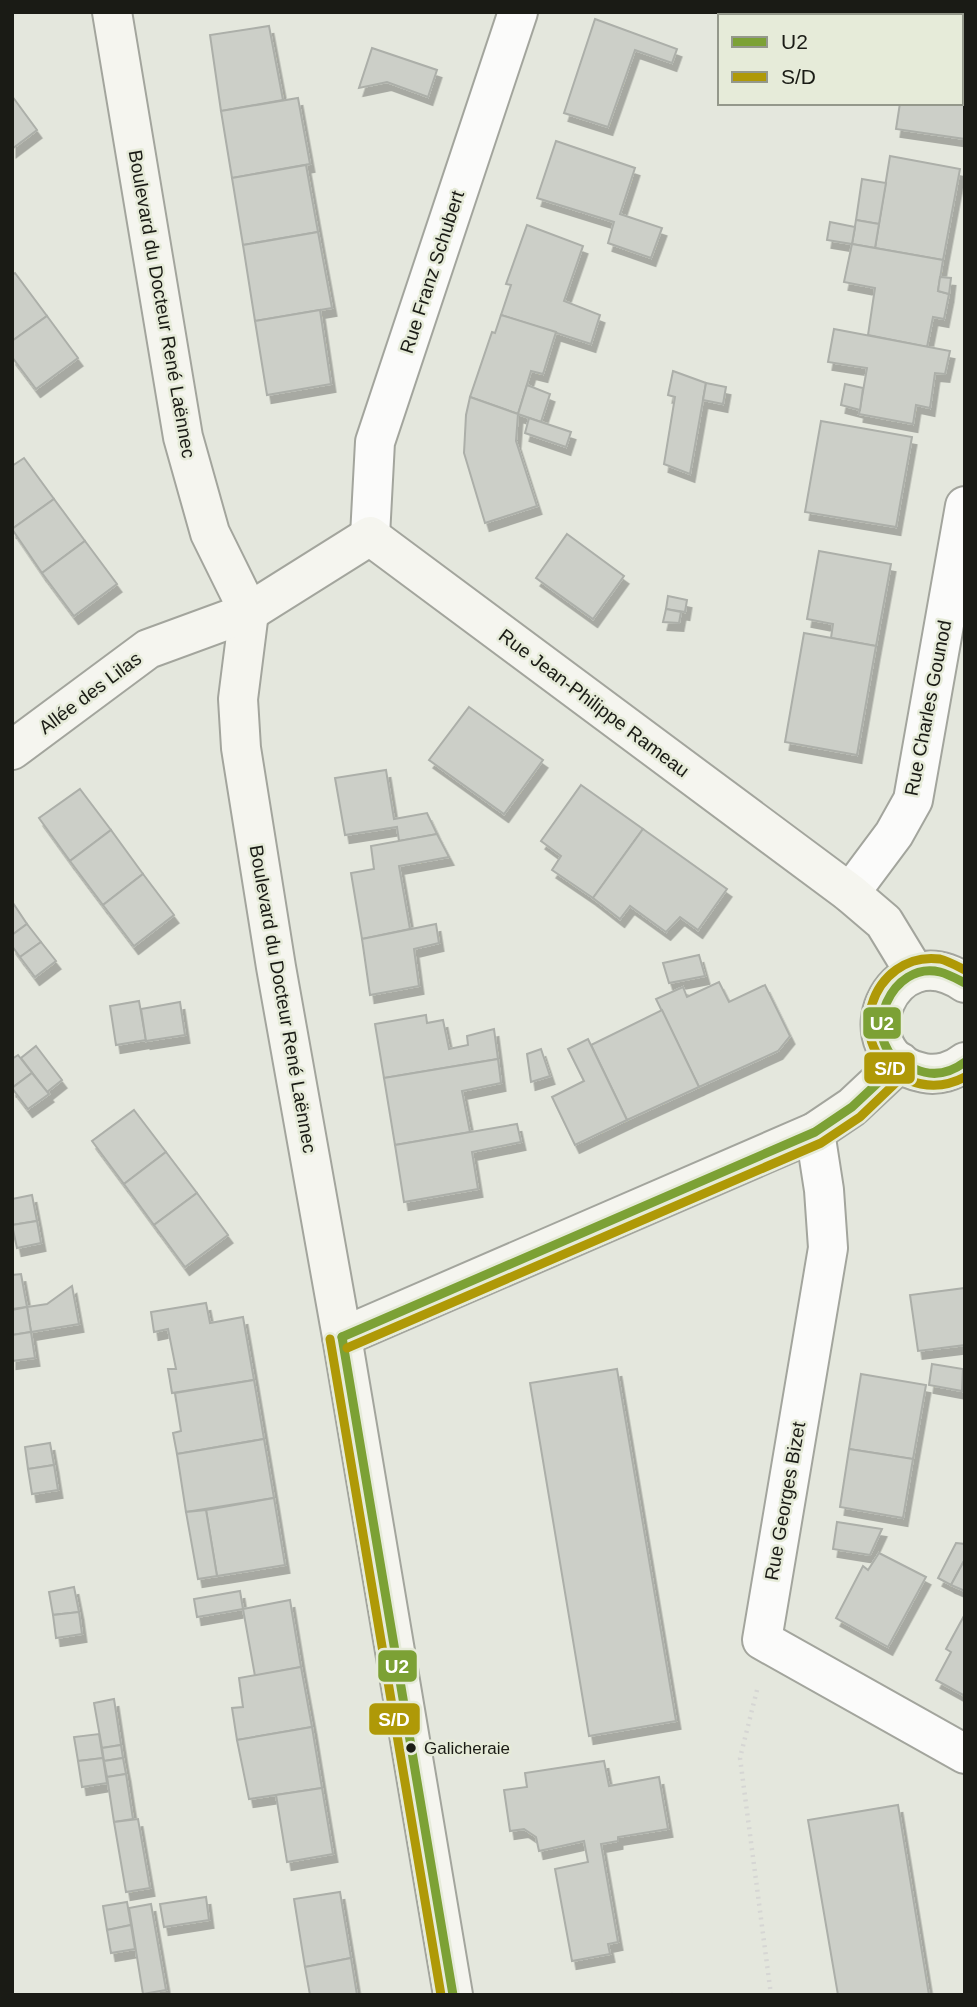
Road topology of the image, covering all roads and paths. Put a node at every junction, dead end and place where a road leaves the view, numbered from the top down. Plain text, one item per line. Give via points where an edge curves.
1 (112, 12) edge
2 (518, 12) edge
3 (965, 506) edge
4 (370, 536) junction
5 (249, 612) junction
6 (12, 750) edge
7 (850, 893) junction
8 (915, 973) junction
9 (965, 983) edge
10 (900, 1062) junction
11 (965, 1062) edge
12 (815, 1132) junction
13 (342, 1337) junction
14 (758, 1686) dead end
15 (965, 1754) edge
16 (453, 1995) edge
17 (771, 1995) edge

1 - 5 street, Boulevard du Docteur René Laënnec via 183,438 210,533
2 - 4 street, Rue Franz Schubert via 375,442
3 - 7 street, Rue Charles Gounod via 913,800
4 - 5 street
4 - 7 street, Rue Jean-Philippe Rameau
5 - 6 street, Allée des Lilas via 148,649
5 - 13 street, Boulevard du Docteur René Laënnec via 239,699 241,748
7 - 8 street, Rue Jean-Philippe Rameau via 884,922
8 - 9 street via 948,973
8 - 10 street via 890,993 880,1022 889,1052
10 - 11 street via 930,1074 946,1073
10 - 12 street via 852,1107
12 - 13 street
12 - 15 street, Rue Georges Bizet via 828,1248 762,1640
13 - 16 street, Boulevard du Docteur René Laënnec
14 - 17 path via 740,1758

